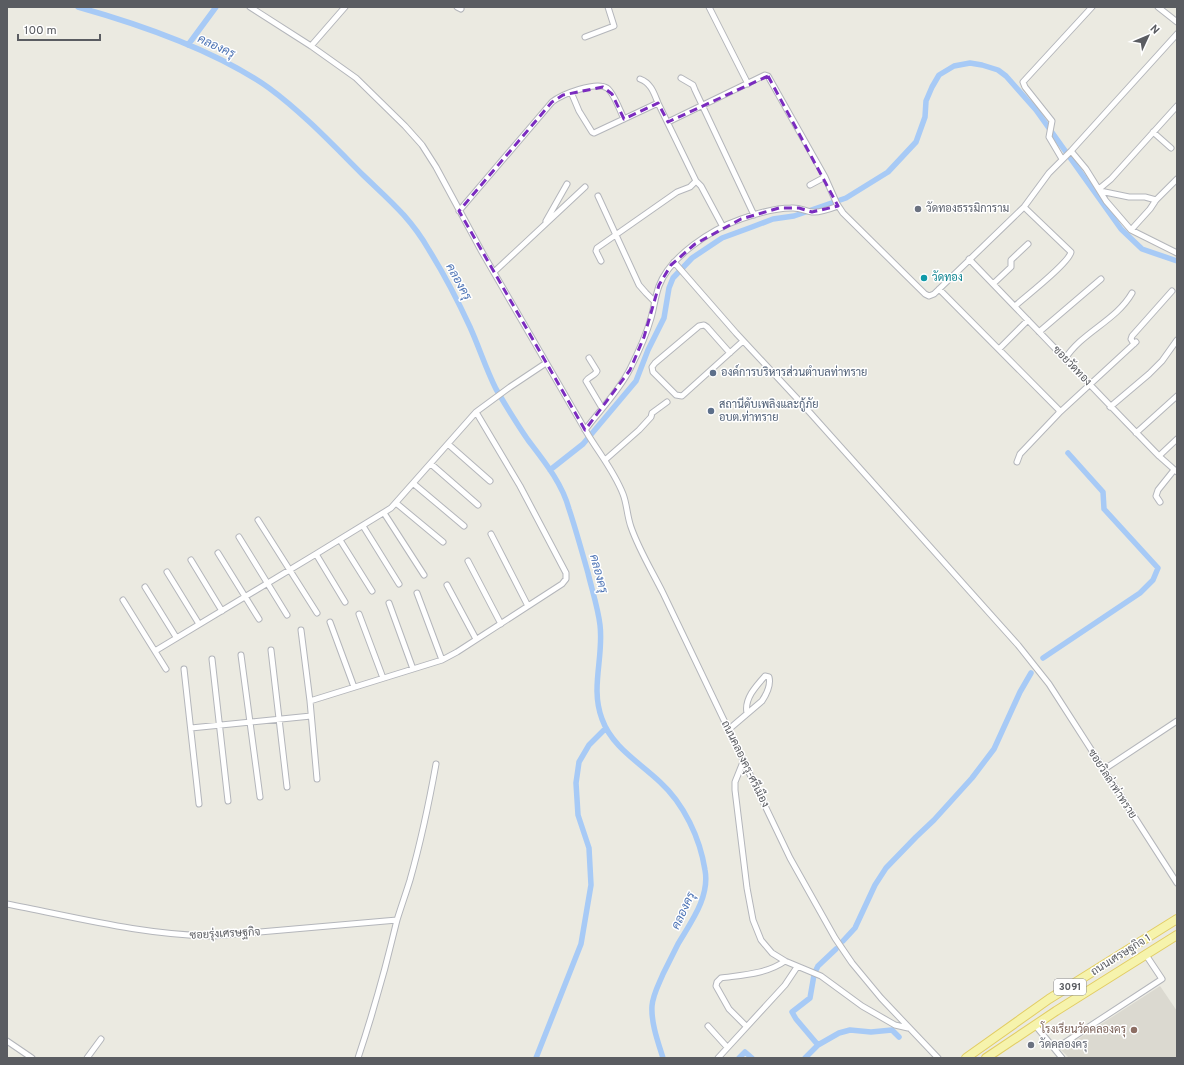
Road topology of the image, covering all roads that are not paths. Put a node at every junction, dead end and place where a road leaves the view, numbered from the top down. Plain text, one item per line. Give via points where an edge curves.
1 (250, 7) edge
2 (345, 7) edge
3 (608, 7) edge
4 (709, 7) edge
5 (1092, 7) edge
6 (1158, 7) edge
7 (1177, 22) edge
8 (1177, 34) edge
9 (584, 37) dead end
10 (311, 46) junction
11 (681, 78) dead end
12 (640, 79) dead end
13 (748, 84) junction
14 (571, 92) junction
15 (658, 103) junction
16 (703, 104) junction
17 (1177, 106) edge
18 (624, 119) junction
19 (668, 122) junction
20 (1153, 132) junction
21 (1171, 148) dead end
22 (1070, 152) junction
23 (1063, 158) junction
24 (825, 178) junction
25 (1177, 179) edge
26 (696, 181) junction
27 (567, 184) dead end
28 (810, 185) dead end
29 (585, 187) dead end
30 (1100, 190) junction
31 (598, 196) dead end
32 (1156, 200) junction
33 (838, 205) junction
34 (1024, 207) junction
35 (460, 211) junction
36 (754, 215) junction
37 (543, 225) junction
38 (723, 227) junction
39 (1131, 230) junction
40 (616, 235) junction
41 (1028, 244) dead end
42 (1177, 253) edge
43 (969, 259) junction
44 (601, 261) dead end
45 (676, 263) junction
46 (494, 272) junction
47 (1101, 279) dead end
48 (993, 284) junction
49 (939, 289) junction
50 (1172, 291) dead end
51 (1132, 293) dead end
52 (654, 301) junction
53 (1015, 306) junction
54 (1028, 320) junction
55 (1039, 332) junction
56 (1177, 340) edge
57 (744, 341) junction
58 (999, 349) junction
59 (730, 353) junction
60 (589, 358) dead end
61 (1065, 359) junction
62 (546, 363) junction
63 (1090, 385) junction
64 (1177, 396) edge
65 (668, 402) dead end
66 (1110, 407) junction
67 (602, 408) junction
68 (476, 412) junction
69 (1059, 413) junction
70 (586, 432) junction
71 (1136, 433) junction
72 (1177, 439) edge
73 (448, 444) junction
74 (1159, 456) junction
75 (605, 460) junction
76 (1017, 462) dead end
77 (431, 464) junction
78 (1175, 471) edge
79 (490, 481) dead end
80 (414, 484) junction
81 (1160, 502) dead end
82 (396, 503) junction
83 (478, 505) dead end
84 (384, 513) junction
85 (258, 520) dead end
86 (362, 526) junction
87 (464, 526) dead end
88 (491, 534) dead end
89 (239, 537) dead end
90 (340, 540) junction
91 (443, 542) dead end
92 (218, 553) dead end
93 (316, 554) junction
94 (192, 560) dead end
95 (468, 561) dead end
96 (289, 569) junction
97 (167, 572) dead end
98 (424, 574) dead end
99 (267, 583) junction
100 (399, 584) dead end
101 (447, 585) dead end
102 (145, 587) dead end
103 (372, 591) dead end
104 (417, 593) dead end
105 (245, 597) junction
106 (123, 600) dead end
107 (345, 602) dead end
108 (389, 603) dead end
109 (528, 606) junction
110 (222, 611) junction
111 (317, 613) dead end
112 (360, 614) dead end
113 (287, 615) dead end
114 (259, 619) dead end
115 (330, 622) dead end
116 (199, 624) junction
117 (501, 624) junction
118 (301, 630) dead end
119 (176, 637) junction
120 (476, 639) junction
121 (271, 650) dead end
122 (155, 651) junction
123 (241, 655) dead end
124 (212, 659) dead end
125 (442, 660) junction
126 (166, 669) dead end
127 (184, 669) dead end
128 (413, 669) junction
129 (383, 678) junction
130 (354, 687) junction
131 (310, 701) junction
132 (747, 713) junction
133 (311, 716) junction
134 (279, 719) junction
135 (1177, 721) edge
136 (250, 723) junction
137 (220, 726) junction
138 (191, 728) junction
139 (728, 730) junction
140 (743, 762) junction
141 (436, 764) dead end
142 (1103, 770) junction
143 (316, 779) dead end
144 (287, 787) dead end
145 (260, 798) dead end
146 (228, 801) dead end
147 (199, 804) dead end
148 (1177, 883) edge
149 (7, 904) edge
150 (1177, 919) edge
151 (397, 920) junction
152 (1177, 923) edge
153 (1177, 928) edge
154 (1161, 930) junction
155 (1177, 935) edge
156 (1168, 941) junction
157 (1146, 955) junction
158 (785, 961) junction
159 (797, 967) junction
160 (1035, 1025) junction
161 (708, 1026) dead end
162 (746, 1026) junction
163 (910, 1029) junction
164 (101, 1039) dead end
165 (7, 1041) edge
166 (727, 1047) junction
167 (1055, 1049) junction
168 (32, 1058) edge
169 (87, 1058) edge
170 (358, 1058) edge
171 (718, 1058) edge
172 (938, 1058) edge
173 (966, 1058) edge
174 (986, 1058) edge
175 (1062, 1058) edge

1 - 10 street, ถนนคลองครุ-ศรีเมือง
2 - 10 street
3 - 9 street via 614,26
4 - 13 street
5 - 23 street via 1023,82 1052,123 1049,137
6 - 7 street
8 - 22 street
10 - 35 street, ถนนคลองครุ-ศรีเมือง via 356,78 412,134 428,155
11 - 16 street via 693,85
12 - 15 street via 647,82
13 - 16 street
13 - 24 street via 765,75 768,76
14 - 18 street via 596,86 608,89
14 - 18 street via 592,132 598,132
14 - 35 street via 552,102
15 - 18 street
15 - 19 street
16 - 19 street
16 - 36 street
17 - 20 street
19 - 26 street
20 - 21 street
20 - 30 street
22 - 23 street
22 - 30 street via 1086,169
23 - 34 street
24 - 28 street
24 - 33 street
25 - 32 street
26 - 38 street
26 - 40 street
27 - 37 street
29 - 37 street
30 - 32 street
30 - 39 street
31 - 40 street
32 - 39 street
33 - 36 street via 812,212 799,208 779,208
33 - 49 street via 843,213 925,294 929,296
34 - 43 street
34 - 53 street via 1071,252 1060,266
35 - 46 street, ถนนคลองครุ-ศรีเมือง
36 - 38 street
37 - 46 street
38 - 45 street via 687,250
39 - 42 street
40 - 44 street via 596,250
40 - 52 street via 639,285
41 - 48 street via 1012,260 1011,267
43 - 48 street, ซอยวัดทอง
43 - 49 street
45 - 52 street via 664,276
45 - 57 street, ซอยวิลล่าท่าทราย
46 - 62 street, ถนนคลองครุ-ศรีเมือง
47 - 55 street
48 - 53 street, ซอยวัดทอง
49 - 58 street
50 - 63 street via 1132,336 1131,339 1135,343
51 - 61 street via 1112,317 1070,351
52 - 67 street via 644,338 630,370
53 - 54 street, ซอยวัดทอง
54 - 55 street, ซอยวัดทอง
54 - 58 street
55 - 61 street, ซอยวัดทอง
56 - 66 street via 1158,365
57 - 59 street
57 - 142 street, ซอยวิลล่าท่าทราย via 1018,644 1049,684
58 - 69 street via 1059,410
59 - 59 street via 682,396 676,395 652,367 699,326 704,325
60 - 67 street via 598,371 586,381
61 - 63 street, ซอยวัดทอง
62 - 68 street
62 - 70 street, ถนนคลองครุ-ศรีเมือง
63 - 66 street, ซอยวัดทอง
63 - 69 street
64 - 71 street
65 - 75 street via 652,413 639,430
66 - 71 street, ซอยวัดทอง
67 - 70 street
68 - 73 street
68 - 109 street via 520,486 566,573 566,579 562,584
69 - 76 street via 1020,454
70 - 75 street, ถนนคลองครุ-ศรีเมือง
71 - 74 street, ซอยวัดทอง
72 - 74 street
73 - 77 street
73 - 79 street
74 - 78 street, ซอยวัดทอง
75 - 139 street, ถนนคลองครุ-ศรีเมือง via 624,495 630,526
77 - 80 street
77 - 83 street
78 - 81 street via 1158,490 1156,496
80 - 82 street
80 - 87 street
82 - 84 street
82 - 91 street
84 - 86 street
84 - 98 street
85 - 96 street
86 - 90 street
86 - 100 street
88 - 109 street
89 - 99 street
90 - 93 street
90 - 103 street
92 - 105 street
93 - 96 street
93 - 107 street
94 - 110 street
95 - 117 street
96 - 99 street
96 - 111 street
97 - 116 street
99 - 105 street
99 - 113 street
101 - 120 street
102 - 119 street
104 - 125 street
105 - 110 street
105 - 114 street
106 - 122 street
108 - 128 street
109 - 117 street
110 - 116 street
112 - 129 street
115 - 130 street
116 - 119 street
117 - 120 street
118 - 131 street
119 - 122 street
120 - 125 street
121 - 134 street
122 - 126 street
123 - 136 street
124 - 137 street
125 - 128 street
127 - 138 street
128 - 129 street
129 - 130 street
130 - 131 street
131 - 133 street
132 - 132 street via 749,697 765,676 769,678 766,695
132 - 139 street
133 - 134 street
133 - 143 street
134 - 136 street
134 - 144 street
135 - 142 street
136 - 137 street
136 - 145 street
137 - 138 street
137 - 146 street
138 - 147 street
139 - 140 street, ถนนคลองครุ-ศรีเมือง
140 - 158 street via 735,782 735,790 753,920 761,940 772,953
140 - 163 street, ถนนคลองครุ-ศรีเมือง via 790,858 835,938 852,963
141 - 151 street via 410,880
142 - 148 street, ซอยวิลล่าท่าทราย
149 - 151 street, ซอยรุ่งเศรษฐกิจ via 187,936
150 - 154 main road, ถนนเศรษฐกิจ 1 / 3091
151 - 170 street
152 - 153 main road
154 - 156 main road via 1168,928 1173,931
154 - 173 main road, ถนนเศรษฐกิจ 1 / 3091 via 1049,999
155 - 156 main road, ถนนเศรษฐกิจ 1 / 3091
156 - 157 main road, ถนนเศรษฐกิจ 1 / 3091
157 - 160 main road, ถนนเศรษฐกิจ 1 / 3091
157 - 167 street via 1162,979
158 - 159 street
158 - 162 street via 766,971 721,978 717,982 716,986 729,1009
159 - 162 street via 785,984
159 - 163 street via 821,976 862,1006 895,1025
160 - 167 street
160 - 174 main road, ถนนเศรษฐกิจ 1 / 3091
161 - 166 street
162 - 166 street
163 - 172 street, ถนนคลองครุ-ศรีเมือง
164 - 169 street
165 - 168 street
166 - 171 street
167 - 175 street

